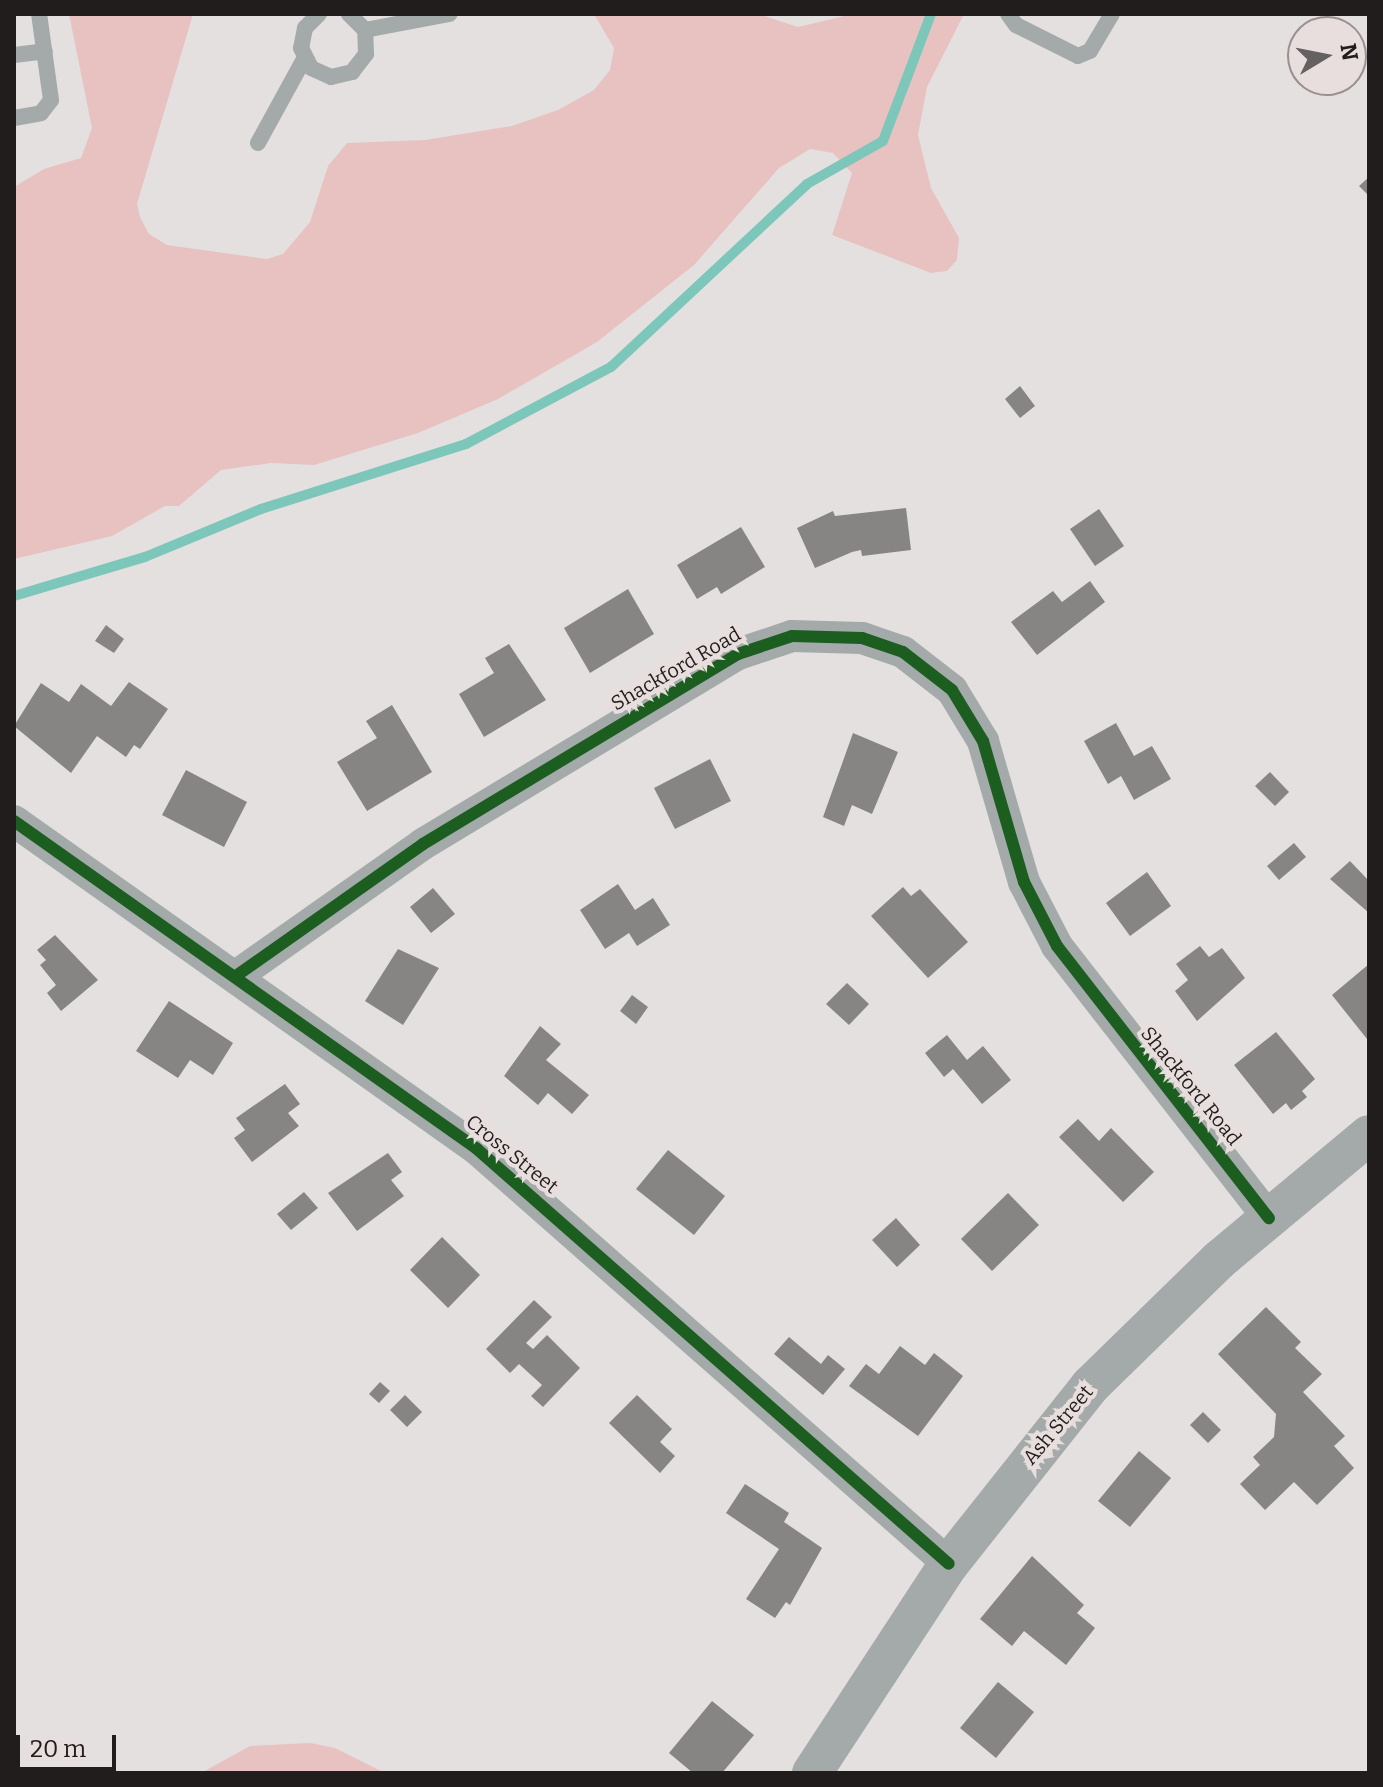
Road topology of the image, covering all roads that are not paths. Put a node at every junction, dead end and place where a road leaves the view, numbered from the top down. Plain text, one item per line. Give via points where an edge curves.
1 (39, 14) edge
2 (319, 14) edge
3 (349, 14) edge
4 (449, 14) edge
5 (1008, 14) edge
6 (1112, 14) edge
7 (365, 30) junction
8 (45, 51) junction
9 (14, 55) edge
10 (304, 59) junction
11 (14, 118) edge
12 (258, 143) dead end
13 (14, 821) edge
14 (236, 976) junction
15 (1369, 1135) edge
16 (1269, 1218) junction
17 (949, 1564) junction
18 (812, 1773) edge

1 - 8 lane
2 - 10 lane via 301,38
3 - 7 lane
4 - 7 lane
5 - 6 lane via 1016,25 1078,56 1090,51
7 - 10 lane via 366,54 342,77 320,74
8 - 9 lane
8 - 11 lane via 49,104 38,114
10 - 12 lane
13 - 14 street, Cross Street
14 - 16 street, Shackford Road via 423,844 738,654 792,636 862,638 903,652 952,690 983,741 1024,882 1057,946
14 - 17 street, Cross Street via 477,1149
15 - 16 street, Ash Street
16 - 17 street, Ash Street via 1171,1304 1090,1386
17 - 18 street, Ash Street

